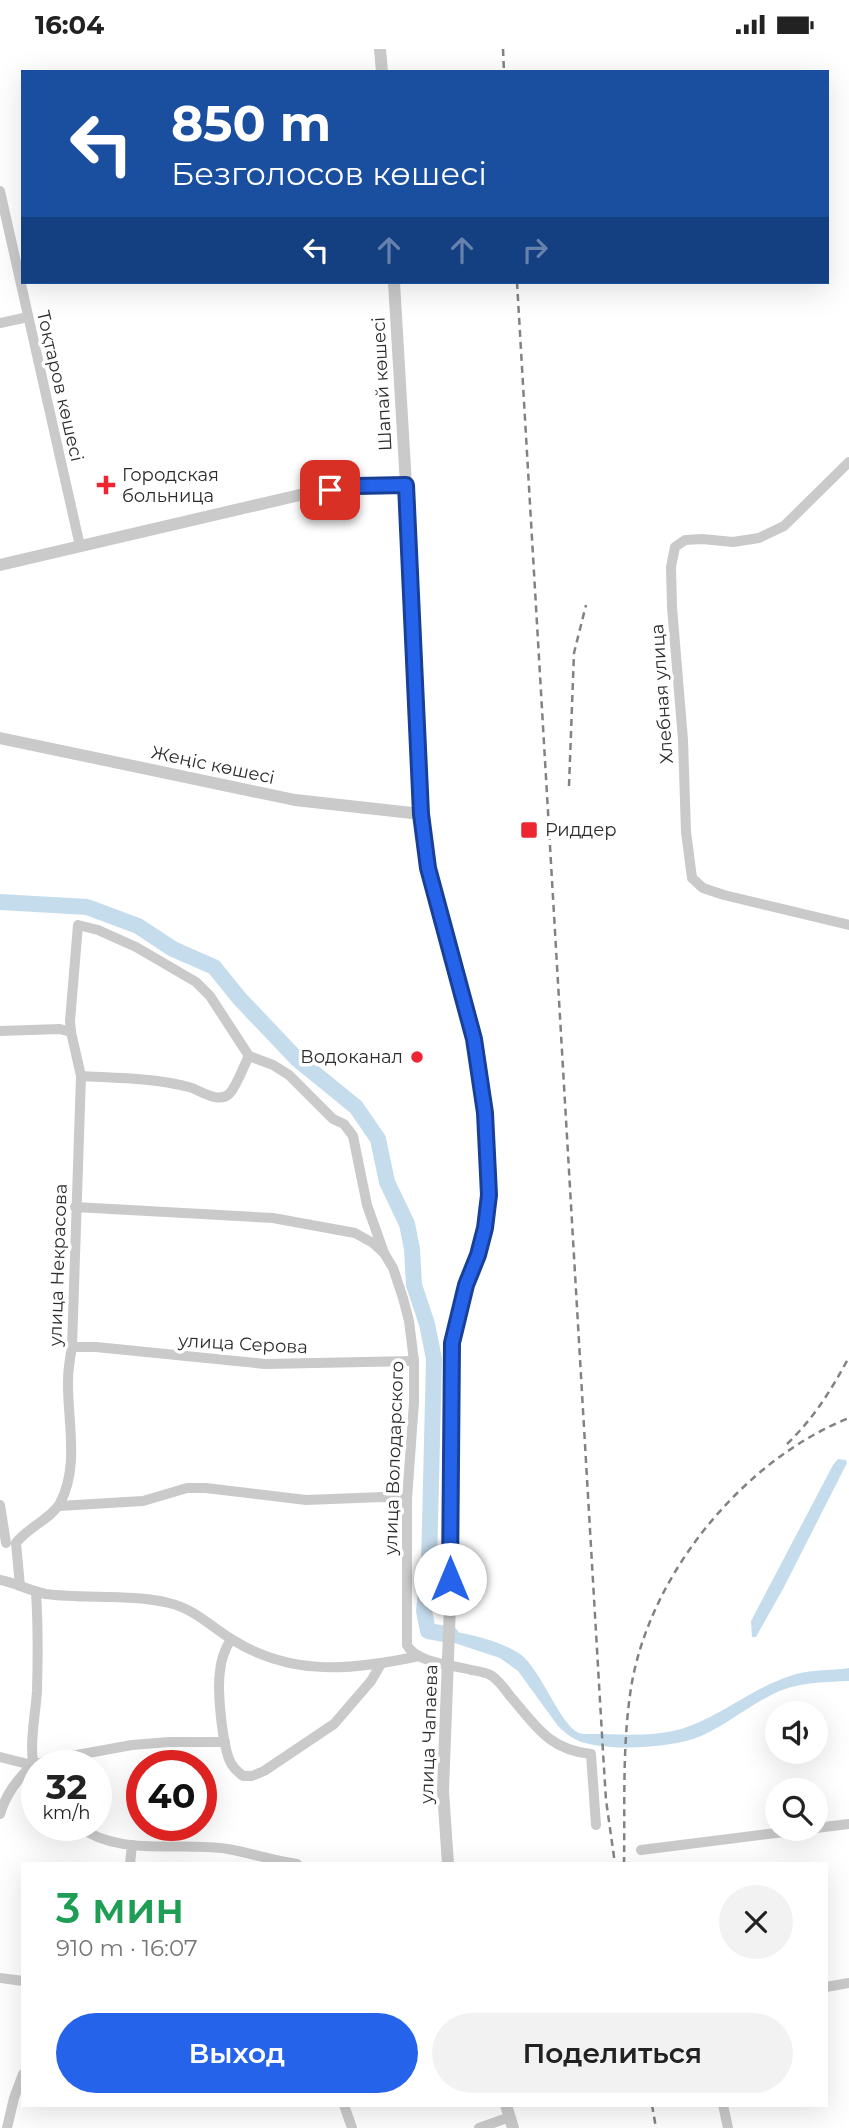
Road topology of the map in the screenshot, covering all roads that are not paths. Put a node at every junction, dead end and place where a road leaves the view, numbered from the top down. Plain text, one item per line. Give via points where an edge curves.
1 (380, 49) edge
2 (382, 70) edge
3 (0, 191) edge
4 (394, 284) edge
5 (27, 317) junction
6 (0, 323) edge
7 (849, 462) edge
8 (406, 485) junction
9 (80, 546) junction
10 (0, 565) edge
11 (0, 738) edge
12 (421, 814) junction
13 (849, 925) edge
14 (0, 1031) edge
15 (71, 1032) junction
16 (249, 1056) junction
17 (81, 1076) junction
18 (75, 1207) junction
19 (384, 1253) junction
20 (72, 1347) junction
21 (414, 1361) junction
22 (407, 1499) junction
23 (0, 1505) edge
24 (59, 1506) junction
25 (7, 1542) edge
26 (0, 1580) edge
27 (20, 1586) junction
28 (36, 1592) junction
29 (450, 1605) joint
30 (230, 1639) junction
31 (419, 1657) junction
32 (381, 1664) junction
33 (448, 1666) junction
34 (225, 1742) junction
35 (32, 1750) edge
36 (104, 1750) edge
37 (0, 1757) edge
38 (21, 1762) edge
39 (21, 1776) edge
40 (0, 1814) edge
41 (849, 1824) edge
42 (596, 1825) dead end
43 (828, 1827) edge
44 (765, 1834) edge
45 (107, 1841) edge
46 (132, 1846) junction
47 (641, 1850) dead end
48 (130, 1862) edge
49 (288, 1862) edge
50 (448, 1862) edge
51 (0, 1978) edge
52 (21, 1981) edge
53 (849, 1983) edge
54 (828, 1987) edge
55 (21, 2079) edge
56 (345, 2107) edge
57 (723, 2107) edge
58 (510, 2117) edge
59 (7, 2128) edge
60 (352, 2128) edge
61 (479, 2128) edge
62 (728, 2128) edge

1 - 2 street
3 - 5 street, Тоқтаров көшесі
4 - 8 street, Шапай көшесі
5 - 6 street
5 - 9 street, Тоқтаров көшесі
7 - 13 street, Хлебная улица via 784,526 759,538 733,542 685,540 675,547 671,568 692,878 703,888 724,895
8 - 9 street via 304,494
8 - 12 street, Шапай көшесі
9 - 10 street
11 - 12 street, Жеңіс көшесі via 295,800
12 - 29 street, Шапай көшесі via 428,868 474,1039 485,1113 489,1195 485,1228 452,1343
14 - 15 street
15 - 16 street, улица Некрасова via 78,925 136,947 196,982
15 - 17 street, улица Некрасова
16 - 17 street via 230,1094 223,1097 158,1082
16 - 19 street, улица Володарского via 289,1075 353,1136 367,1205
17 - 18 street, улица Некрасова
18 - 19 street via 273,1219 355,1233
18 - 20 street, улица Некрасова
19 - 21 street, улица Володарского via 410,1321
20 - 21 street, улица Серова via 265,1364
20 - 24 street, улица Некрасова via 70,1464
21 - 22 street, улица Володарского
22 - 24 street via 306,1500 187,1488 144,1501
22 - 31 street, улица Володарского via 407,1645
23 - 25 street
24 - 25 street
25 - 27 street
26 - 27 street
27 - 28 street
28 - 30 street via 169,1603 197,1613
28 - 35 street via 39,1637
29 - 33 street, улица Чапаева
30 - 32 street via 261,1655 321,1668
30 - 34 street via 219,1673
31 - 32 street
31 - 33 street
32 - 34 street via 334,1724 264,1771 243,1776 229,1761
33 - 42 street via 490,1674 543,1736 562,1748 591,1755
33 - 50 street, улица Чапаева via 443,1791
34 - 36 street
37 - 38 street
39 - 40 street
41 - 43 street
44 - 47 street
45 - 46 street
46 - 48 street
46 - 49 street via 227,1849
51 - 52 street
53 - 54 street
55 - 59 street
56 - 60 street
57 - 62 street
58 - 61 street

